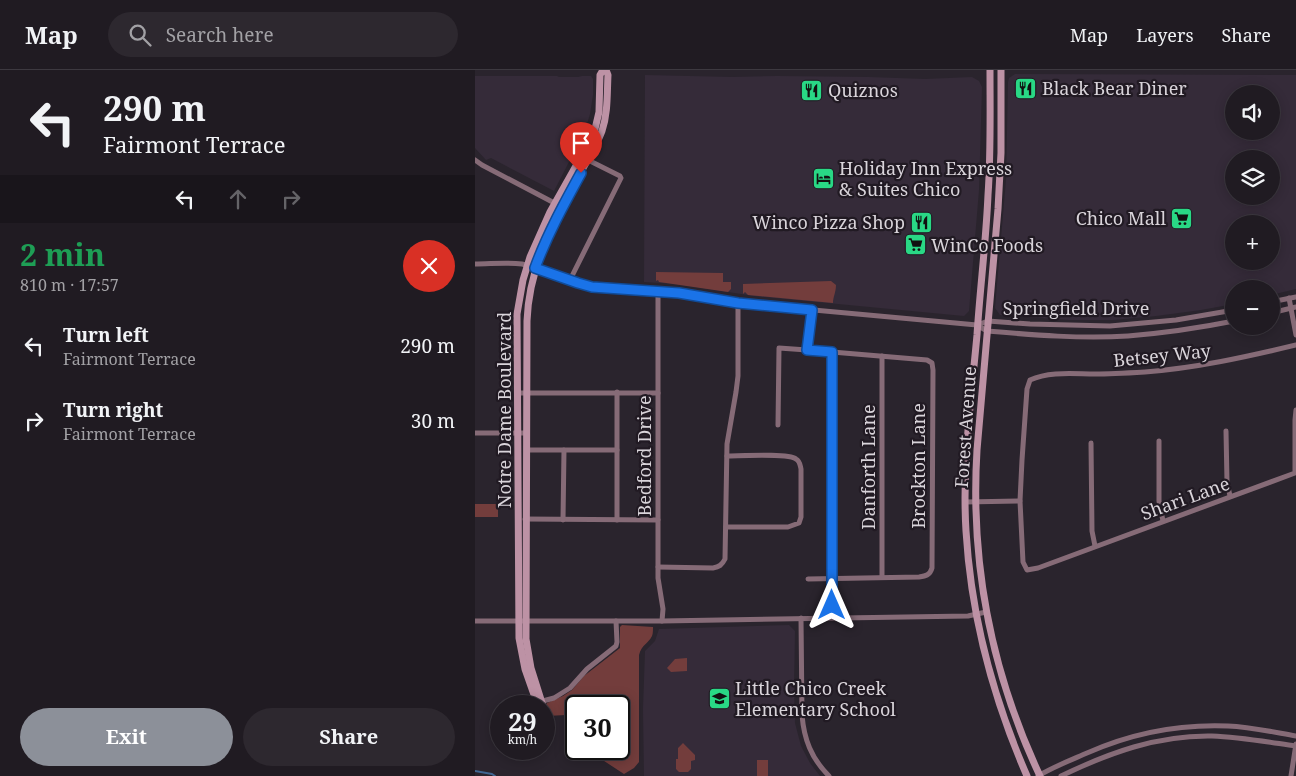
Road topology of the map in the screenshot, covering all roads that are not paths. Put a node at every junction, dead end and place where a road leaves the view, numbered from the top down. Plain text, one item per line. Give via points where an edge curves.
1 (604, 70) edge
2 (990, 70) edge
3 (1001, 70) edge
4 (584, 158) junction
5 (475, 160) edge
6 (555, 204) junction
7 (562, 207) junction
8 (475, 264) edge
9 (527, 266) junction
10 (535, 268) junction
11 (570, 280) junction
12 (658, 291) junction
13 (1296, 296) edge
14 (1289, 298) junction
15 (1280, 300) edge
16 (738, 303) junction
17 (1294, 308) edge
18 (812, 310) junction
19 (1280, 311) edge
20 (1225, 312) edge
21 (988, 321) junction
22 (1225, 322) edge
23 (977, 325) junction
24 (987, 331) junction
25 (1296, 335) edge
26 (1296, 345) edge
27 (807, 350) junction
28 (832, 352) junction
29 (882, 356) junction
30 (617, 392) junction
31 (518, 393) junction
32 (527, 393) junction
33 (658, 393) junction
34 (1296, 410) edge
35 (779, 425) dead end
36 (1226, 431) dead end
37 (475, 433) edge
38 (518, 433) junction
39 (527, 433) junction
40 (1159, 441) dead end
41 (1091, 443) dead end
42 (527, 450) junction
43 (564, 450) junction
44 (617, 450) junction
45 (727, 456) junction
46 (1230, 496) junction
47 (1020, 501) junction
48 (965, 502) junction
49 (975, 502) junction
50 (523, 519) junction
51 (563, 520) junction
52 (617, 520) junction
53 (658, 520) junction
54 (1163, 521) junction
55 (726, 527) junction
56 (1095, 546) junction
57 (658, 567) junction
58 (882, 577) junction
59 (832, 578) junction
60 (808, 579) dead end
61 (986, 612) junction
62 (976, 614) junction
63 (801, 618) junction
64 (832, 618) junction
65 (475, 621) edge
66 (523, 621) junction
67 (617, 621) junction
68 (663, 621) junction
69 (537, 695) edge
70 (555, 697) edge
71 (1296, 736) edge
72 (1296, 745) edge
73 (829, 776) edge
74 (1027, 776) edge
75 (1039, 776) edge
76 (1061, 776) edge
77 (1291, 776) edge

1 - 4 street, Notre Dame Boulevard via 608,75 607,114 602,131
2 - 23 street, Forest Avenue via 988,194
3 - 21 street, Forest Avenue via 999,194
4 - 6 street, Notre Dame Boulevard
4 - 7 street, Notre Dame Boulevard
4 - 11 street via 621,178
5 - 6 street
6 - 7 street
6 - 9 street, Notre Dame Boulevard
7 - 10 street, Notre Dame Boulevard
8 - 9 street, Springfield Drive
9 - 10 street, Springfield Drive
9 - 31 street, Notre Dame Boulevard via 517,314
10 - 11 street, Springfield Drive
10 - 32 street, Notre Dame Boulevard via 527,309
11 - 12 street, Springfield Drive via 592,287
12 - 16 street, Springfield Drive
12 - 33 street, Bedford Drive
13 - 14 street
14 - 15 street
14 - 17 street
16 - 18 street, Springfield Drive
16 - 45 street via 738,376
17 - 19 street
17 - 25 street
18 - 23 street, Springfield Drive
18 - 27 street
20 - 21 street, Springfield Drive via 1110,326
21 - 23 street, Springfield Drive
21 - 24 street, Forest Avenue
22 - 24 street, Springfield Drive via 1129,336
23 - 24 street, Springfield Drive
23 - 48 street, Forest Avenue
24 - 49 street, Forest Avenue
26 - 47 street, Betsey Way via 1189,368 1120,374 1049,374 1030,380
27 - 28 street
27 - 35 street via 779,348
28 - 29 street
28 - 59 street
29 - 58 street, Danforth Lane
29 - 58 street, Brockton Lane via 927,360 932,363 933,370 932,568 925,577
30 - 32 street
30 - 33 street
30 - 44 street
31 - 32 street
31 - 38 street, Notre Dame Boulevard
32 - 39 street, Notre Dame Boulevard
33 - 53 street, Bedford Drive
34 - 46 street, Shari Lane via 1295,473
36 - 46 street
37 - 38 street
38 - 39 street
38 - 50 street, Notre Dame Boulevard
39 - 42 street, Notre Dame Boulevard
40 - 54 street via 1159,502
41 - 56 street
42 - 43 street
42 - 50 street, Notre Dame Boulevard
43 - 44 street
43 - 51 street
44 - 52 street
45 - 55 street
45 - 55 street via 797,459 801,470 801,517 799,523 788,527
46 - 54 street, Shari Lane
47 - 49 street
47 - 56 street, Shari Lane via 1023,562 1027,570
48 - 49 street
48 - 62 street, Forest Avenue
49 - 61 street, Forest Avenue
50 - 51 street
50 - 66 street, Notre Dame Boulevard
51 - 52 street
52 - 53 street
53 - 57 street, Bedford Drive
54 - 56 street, Shari Lane
55 - 57 street via 725,560 718,567
57 - 68 street, Bedford Drive
58 - 59 street
59 - 60 street
59 - 64 street
61 - 62 street
61 - 75 street, Forest Avenue via 1007,695
62 - 64 street
62 - 74 street, Forest Avenue via 997,698
63 - 64 street
63 - 68 street
63 - 73 street via 803,730 815,761
65 - 66 street
66 - 67 street
66 - 69 street, Notre Dame Boulevard
67 - 68 street
67 - 70 street via 616,646
71 - 75 street via 1228,726 1177,728 1104,745
72 - 76 street via 1227,737 1161,740 1099,758
72 - 77 street

